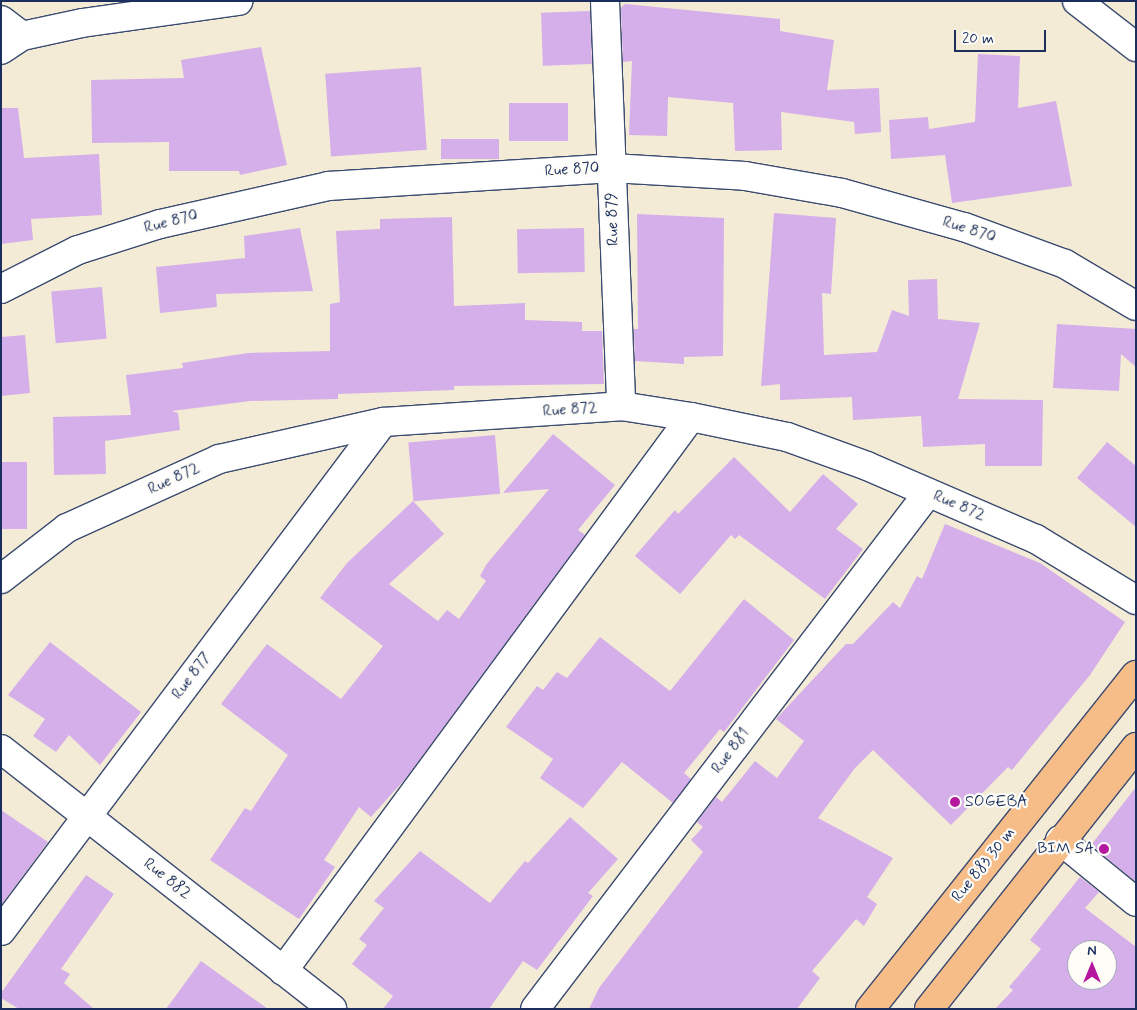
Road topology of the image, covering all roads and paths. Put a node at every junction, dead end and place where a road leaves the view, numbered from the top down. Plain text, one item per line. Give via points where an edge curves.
1 (99, 1) edge
2 (238, 1) edge
3 (605, 1) edge
4 (1077, 1) edge
5 (82, 23) junction
6 (8, 35) edge
7 (1136, 47) edge
8 (612, 168) junction
9 (1, 289) edge
10 (1136, 306) edge
11 (621, 406) junction
12 (691, 416) junction
13 (383, 422) junction
14 (928, 492) junction
15 (1, 579) edge
16 (1136, 600) edge
17 (1136, 675) edge
18 (1136, 746) edge
19 (1, 749) edge
20 (87, 816) junction
21 (1060, 840) junction
22 (1136, 902) edge
23 (1, 931) edge
24 (283, 971) junction
25 (332, 1009) edge
26 (535, 1009) edge
27 (870, 1009) edge
28 (929, 1009) edge

1 - 5 street
2 - 5 street
3 - 8 street, Rue 879
4 - 7 street
5 - 6 street
8 - 9 street, Rue 870 via 328,186 160,224 78,250
8 - 10 street, Rue 870 via 745,176 842,193 964,227 1065,264
8 - 11 street, Rue 879
11 - 12 street, Rue 872
11 - 13 street, Rue 872
12 - 14 street, Rue 872 via 787,437
12 - 24 street
13 - 15 street, Rue 872 via 219,459 68,528
13 - 20 street, Rue 877
14 - 16 street, Rue 872 via 1036,539
14 - 26 street, Rue 881
17 - 27 main road, Rue 883 30 m
18 - 21 main road
19 - 20 street, Rue 882
20 - 23 street, Rue 877
20 - 24 street, Rue 882
21 - 22 street
21 - 28 main road
24 - 25 street, Rue 882

